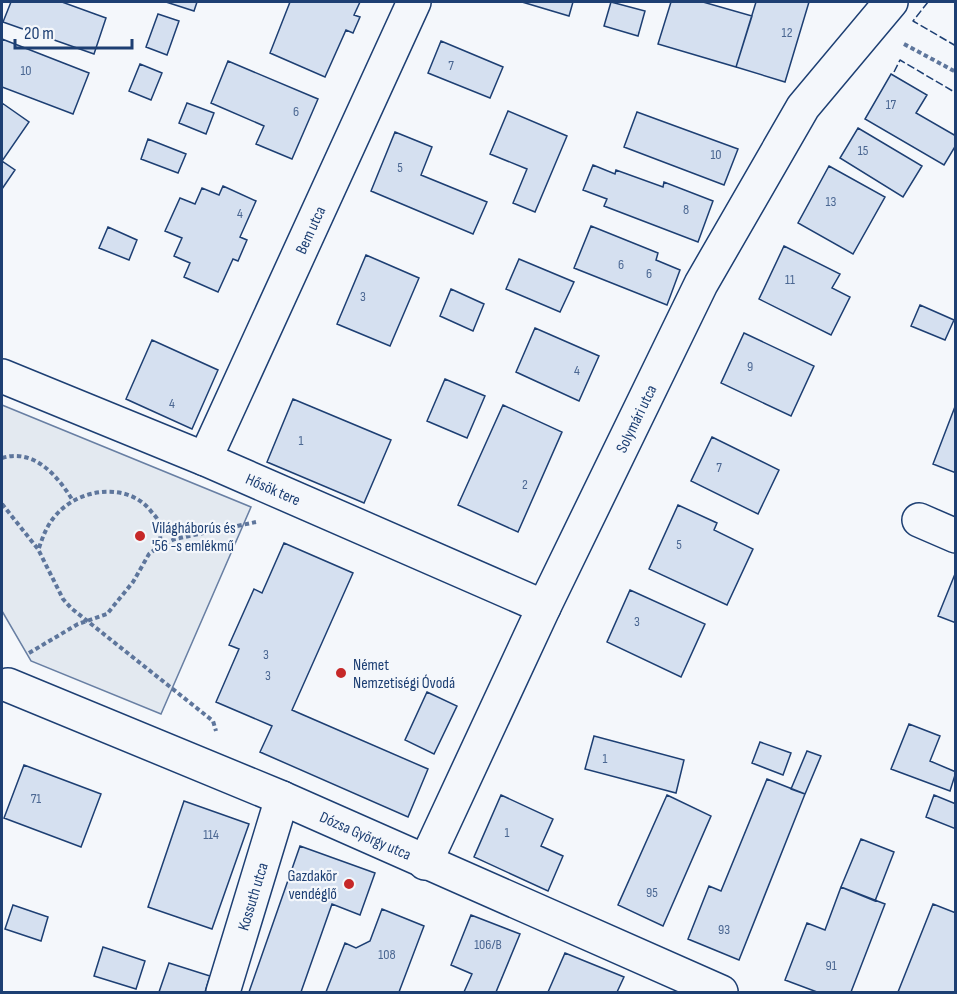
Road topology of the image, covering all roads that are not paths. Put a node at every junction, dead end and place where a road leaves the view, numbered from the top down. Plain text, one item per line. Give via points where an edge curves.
1 (414, 2) edge
2 (881, 14) edge
3 (2, 376) edge
4 (205, 459) junction
5 (919, 520) dead end
6 (956, 536) edge
7 (544, 607) junction
8 (8, 676) edge
9 (282, 798) junction
10 (424, 863) junction
11 (223, 993) edge
12 (721, 993) edge

1 - 4 street, Bem utca
2 - 7 street, Solymári utca via 803,107 701,284
3 - 4 street, Hősök tere
4 - 7 street, Hősök tere
5 - 6 street
7 - 10 street, Solymári utca
8 - 9 street, Dózsa György utca
9 - 10 street, Dózsa György utca
9 - 11 street, Kossuth utca
10 - 12 street, Dózsa György utca

